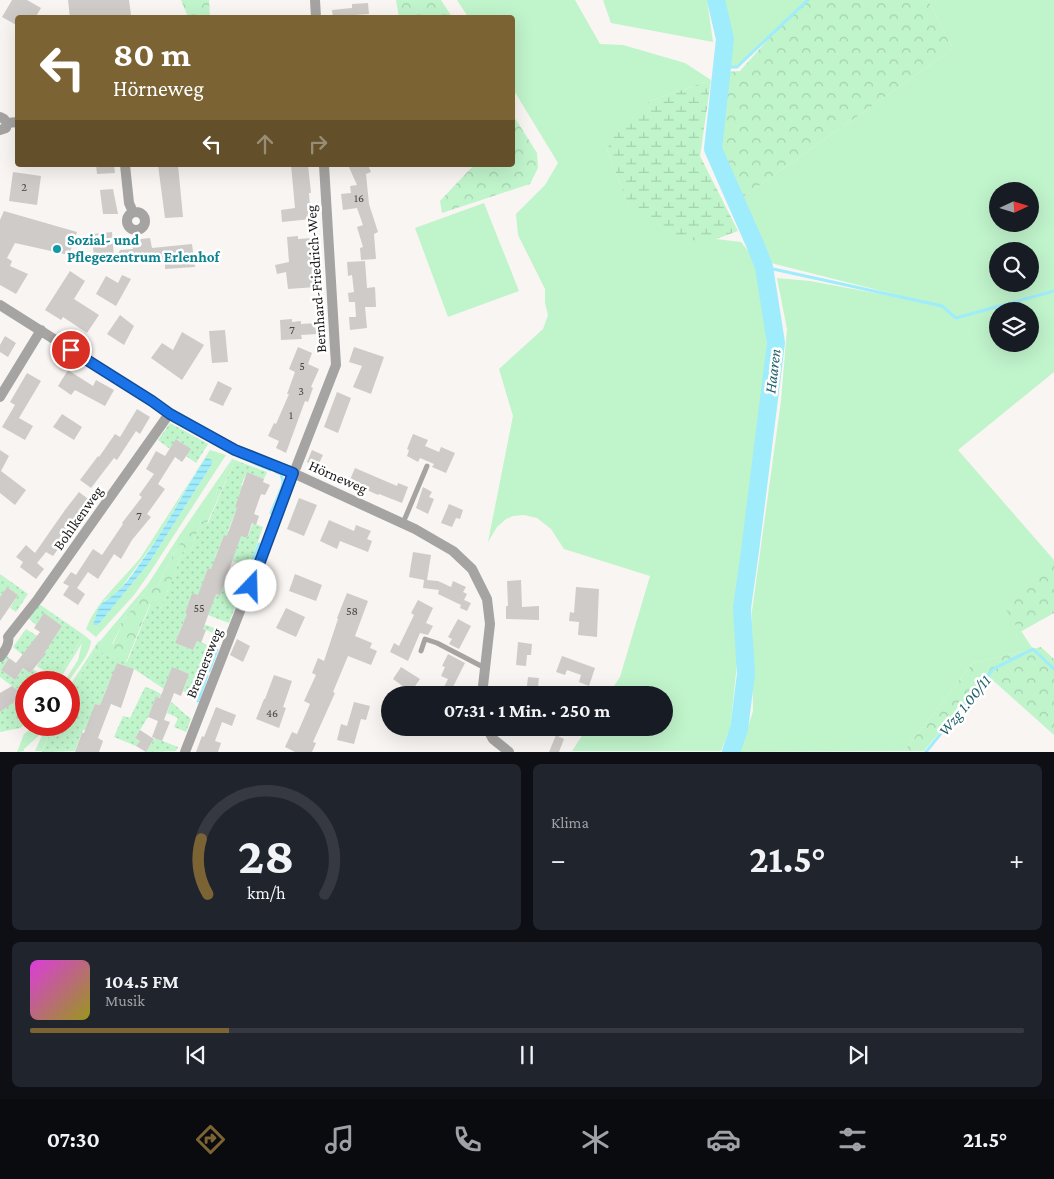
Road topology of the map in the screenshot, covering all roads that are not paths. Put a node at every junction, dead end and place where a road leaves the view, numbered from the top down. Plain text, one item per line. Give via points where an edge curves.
1 (315, 0) edge
2 (316, 15) edge
3 (125, 167) edge
4 (324, 167) edge
5 (133, 212) dead end
6 (0, 305) edge
7 (41, 330) junction
8 (0, 397) edge
9 (170, 414) junction
10 (427, 466) dead end
11 (293, 473) junction
12 (403, 523) junction
13 (4, 637) edge
14 (421, 651) dead end
15 (0, 657) edge
16 (485, 668) junction
17 (483, 686) edge
18 (491, 736) edge
19 (185, 752) edge
20 (509, 752) edge

1 - 2 street
3 - 5 street
4 - 11 street, Bernhard-Friedrich-Weg via 336,365
6 - 7 street, Hörneweg
7 - 8 street
7 - 9 street, Hörneweg
9 - 11 street, Hörneweg via 235,450
9 - 13 street, Bohlkenweg via 38,599
10 - 12 lane
11 - 12 street, Hörneweg
11 - 19 street, Bremersweg
12 - 16 street, Hörneweg via 454,552 472,569 487,599 490,624
13 - 15 street, Bohlkenweg via 9,641
14 - 16 lane via 425,640
16 - 17 street, Hörneweg
18 - 20 street

